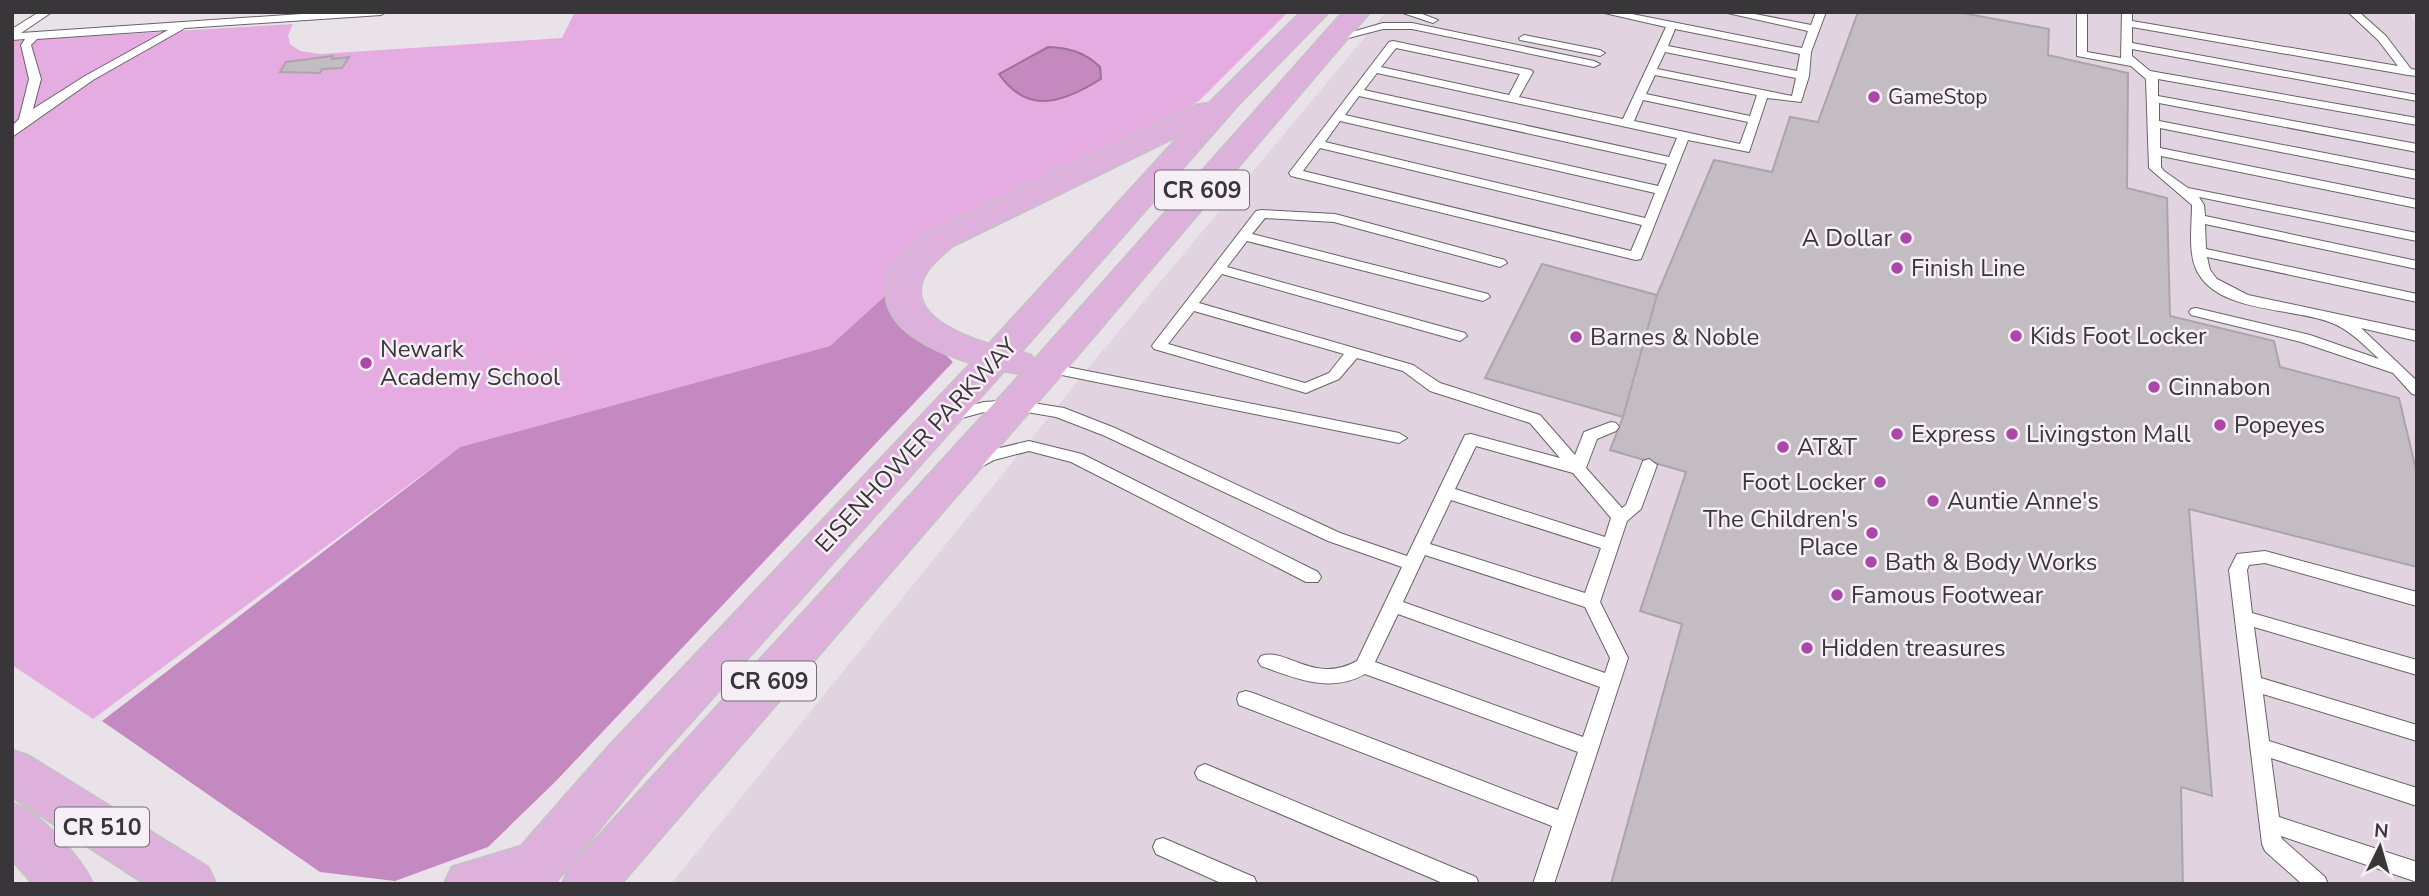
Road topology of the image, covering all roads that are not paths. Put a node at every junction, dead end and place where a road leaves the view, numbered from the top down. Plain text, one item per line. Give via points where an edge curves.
1 (47, 12) edge
2 (209, 12) edge
3 (381, 12) edge
4 (1316, 12) edge
5 (1357, 12) edge
6 (1405, 12) edge
7 (1605, 12) edge
8 (1728, 12) edge
9 (1821, 12) edge
10 (2082, 12) edge
11 (2353, 12) edge
12 (2127, 17) edge
13 (200, 23) junction
14 (186, 24) junction
15 (1672, 25) junction
16 (1813, 30) junction
17 (12, 35) edge
18 (33, 36) junction
19 (1333, 39) junction
20 (2126, 44) junction
21 (1662, 48) junction
22 (1807, 52) junction
23 (2131, 63) junction
24 (1374, 69) junction
25 (1651, 71) junction
26 (2412, 73) edge
27 (2149, 74) junction
28 (1803, 76) junction
29 (1356, 92) junction
30 (1763, 93) junction
31 (1640, 96) junction
32 (1229, 98) junction
33 (2153, 98) junction
34 (2417, 98) edge
35 (1512, 99) junction
36 (1337, 117) junction
37 (25, 120) junction
38 (1754, 120) junction
39 (2417, 122) edge
40 (1627, 123) junction
41 (2154, 123) junction
42 (12, 133) edge
43 (1684, 136) junction
44 (1317, 144) junction
45 (2417, 148) edge
46 (2155, 151) junction
47 (1674, 162) junction
48 (2417, 176) edge
49 (1662, 191) junction
50 (2184, 191) junction
51 (2417, 204) edge
52 (2199, 219) junction
53 (1650, 223) junction
54 (1245, 236) junction
55 (2417, 237) edge
56 (2202, 252) junction
57 (1500, 263) dead end
58 (2417, 265) edge
59 (1219, 269) junction
60 (1483, 297) dead end
61 (2417, 298) edge
62 (1190, 305) junction
63 (2196, 312) dead end
64 (2338, 319) junction
65 (1460, 336) dead end
66 (2417, 336) edge
67 (1354, 352) junction
68 (995, 359) junction
69 (1047, 368) junction
70 (2398, 372) junction
71 (2417, 376) edge
72 (2417, 390) edge
73 (1014, 405) junction
74 (940, 419) junction
75 (1611, 427) dead end
76 (1399, 438) dead end
77 (1648, 465) dead end
78 (1578, 469) junction
79 (949, 478) junction
80 (1446, 492) junction
81 (1620, 517) junction
82 (1610, 545) junction
83 (1420, 547) junction
84 (1412, 564) junction
85 (1312, 577) dead end
86 (2417, 599) edge
87 (1591, 602) junction
88 (1393, 605) junction
89 (2243, 617) junction
90 (1267, 661) dead end
91 (1364, 666) junction
92 (2417, 668) edge
93 (1611, 682) junction
94 (2252, 683) junction
95 (1246, 699) dead end
96 (2417, 733) edge
97 (2260, 746) junction
98 (1589, 748) junction
99 (12, 771) edge
100 (1205, 773) dead end
101 (2417, 797) edge
102 (1564, 821) junction
103 (2270, 823) junction
104 (12, 825) edge
105 (1163, 847) dead end
106 (2417, 872) edge
107 (529, 874) edge
108 (192, 881) edge
109 (67, 884) edge
110 (470, 884) edge
111 (588, 884) edge
112 (1247, 884) edge
113 (1469, 884) edge
114 (1543, 884) edge
115 (2318, 884) edge

1 - 17 lane
2 - 13 lane
3 - 13 lane
4 - 32 main road, EISENHOWER PARKWAY / CR 609
5 - 19 main road, EISENHOWER PARKWAY / CR 609
6 - 19 lane via 1597,58 1412,26 1382,26
7 - 15 lane
8 - 16 lane
9 - 16 lane
10 - 23 lane via 2081,54
11 - 26 lane
12 - 20 lane
12 - 26 lane
13 - 14 lane
14 - 18 lane
14 - 37 lane
15 - 21 lane
15 - 22 lane
16 - 22 lane
17 - 18 lane
18 - 37 lane via 26,45 35,79
19 - 69 main road, EISENHOWER PARKWAY / CR 609
20 - 23 lane
20 - 34 lane
21 - 25 lane
21 - 28 lane
22 - 28 lane
23 - 27 lane
24 - 29 lane
24 - 35 lane
24 - 35 lane via 1393,44 1527,72
25 - 30 lane
25 - 31 lane
27 - 33 lane
27 - 39 lane
28 - 30 lane via 1797,100
29 - 36 lane
29 - 47 lane
30 - 38 lane
31 - 38 lane
31 - 40 lane
32 - 68 main road, EISENHOWER PARKWAY / CR 609
32 - 68 main road via 940,240 924,252 906,278 903,293 914,320 944,342
33 - 41 lane
33 - 45 lane
35 - 40 lane
36 - 44 lane
36 - 49 lane
37 - 42 lane
38 - 43 lane via 1745,149
40 - 43 lane
41 - 46 lane
41 - 48 lane
43 - 47 lane
44 - 53 lane
44 - 53 lane via 1295,173 1636,256
46 - 50 lane via 2160,176
46 - 51 lane
47 - 49 lane
49 - 53 lane
50 - 52 lane via 2194,198
50 - 55 lane
52 - 56 lane
52 - 58 lane
54 - 57 lane via 1261,214 1335,218
54 - 59 lane
54 - 60 lane
56 - 61 lane
56 - 64 lane via 2203,269 2224,290
59 - 62 lane
59 - 65 lane
62 - 67 lane
62 - 67 lane via 1160,346 1306,388 1334,376
63 - 70 lane via 2305,338
64 - 66 lane
64 - 70 lane
67 - 78 lane via 1408,368 1436,387 1535,419
68 - 69 main road
68 - 74 main road, EISENHOWER PARKWAY / CR 609
69 - 73 main road, EISENHOWER PARKWAY / CR 609
69 - 76 lane
70 - 71 lane
70 - 72 lane
73 - 74 lane via 984,407
73 - 79 main road, EISENHOWER PARKWAY / CR 609
73 - 84 lane via 1059,412 1110,432 1334,537
74 - 107 main road, EISENHOWER PARKWAY / CR 609 via 625,762
75 - 78 lane via 1590,436
77 - 81 lane via 1633,509
78 - 80 lane via 1471,439
78 - 81 lane
79 - 85 lane via 989,456 1030,446 1076,458
79 - 111 main road, EISENHOWER PARKWAY / CR 609
80 - 82 lane
80 - 83 lane
81 - 82 lane
82 - 87 lane
83 - 84 lane
83 - 87 lane
84 - 88 lane
86 - 89 lane via 2265,557 2243,559 2238,570
87 - 93 lane via 1619,659
88 - 91 lane
88 - 93 lane
89 - 92 lane
89 - 94 lane
90 - 91 lane via 1325,678 1350,676
91 - 98 lane
93 - 98 lane
94 - 96 lane
94 - 97 lane
95 - 102 lane
97 - 101 lane
97 - 103 lane
98 - 102 lane
99 - 108 main road, CR 510
100 - 113 lane
102 - 114 lane
103 - 106 lane
103 - 115 lane via 2272,844
104 - 109 main road, CR 510
105 - 112 lane
107 - 110 main road

